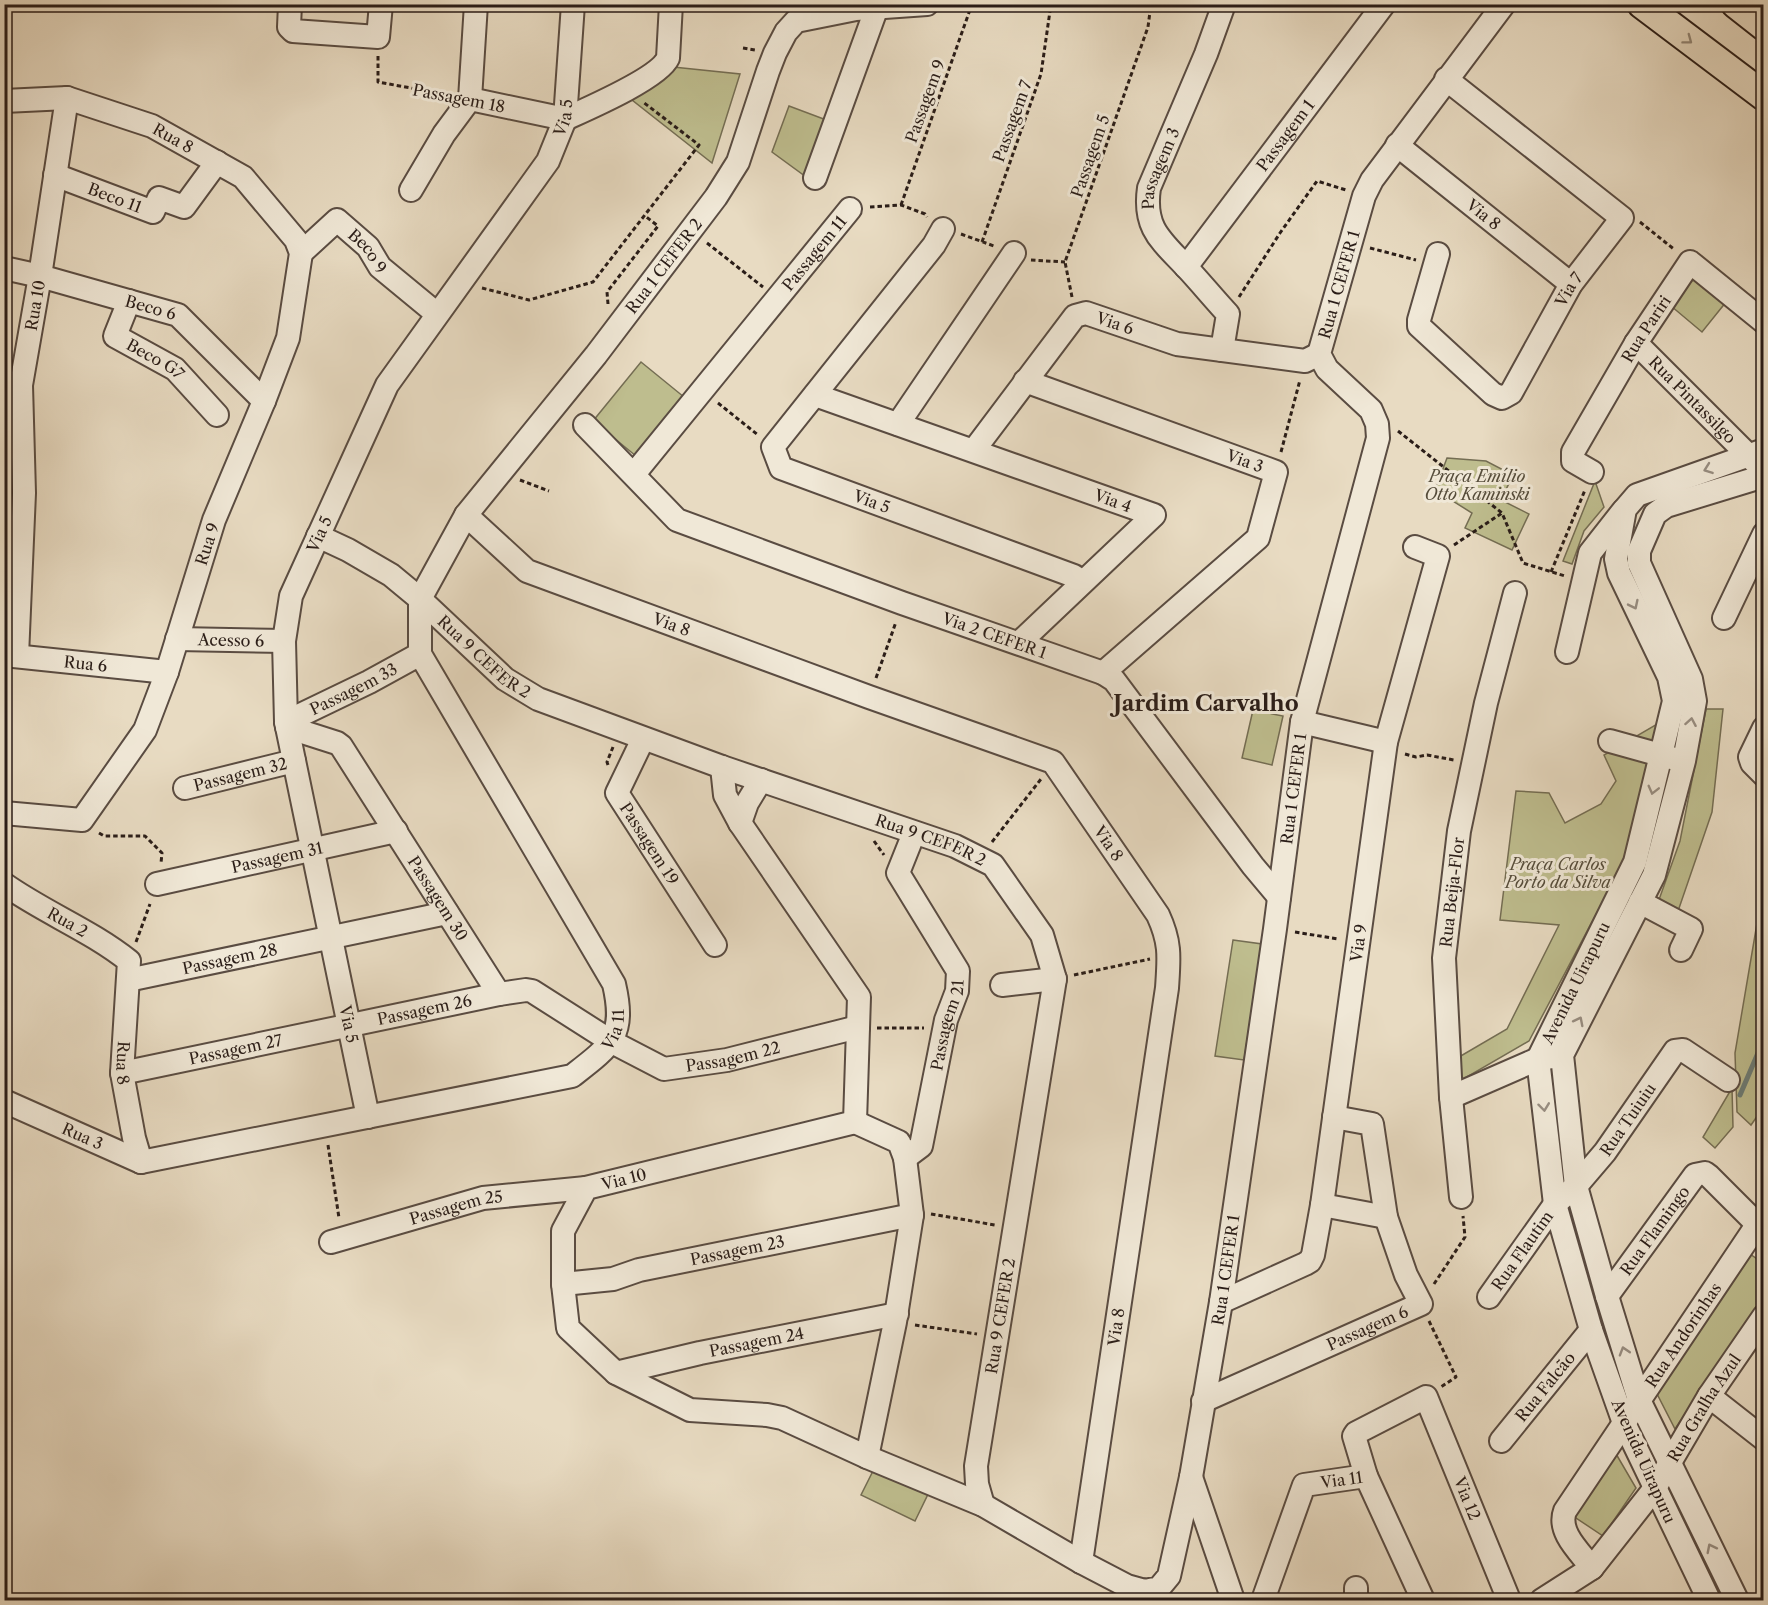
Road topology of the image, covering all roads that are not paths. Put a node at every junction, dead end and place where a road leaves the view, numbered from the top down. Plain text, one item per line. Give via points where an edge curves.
1 (290, 4) edge
2 (381, 4) edge
3 (476, 4) edge
4 (573, 4) edge
5 (671, 4) edge
6 (927, 4) edge
7 (1224, 4) edge
8 (1384, 4) edge
9 (1504, 4) edge
10 (1642, 4) edge
11 (1736, 4) edge
12 (863, 7) edge
13 (792, 13) edge
14 (1764, 26) edge
15 (1446, 79) junction
16 (1764, 96) edge
17 (68, 98) junction
18 (470, 99) junction
19 (4, 102) edge
20 (565, 119) junction
21 (1397, 145) junction
22 (217, 162) junction
23 (55, 175) junction
24 (815, 178) dead end
25 (411, 190) dead end
26 (850, 209) dead end
27 (943, 229) dead end
28 (301, 253) junction
29 (1014, 253) dead end
30 (1437, 259) road end
31 (1185, 267) junction
32 (4, 268) edge
33 (40, 276) junction
34 (1571, 284) junction
35 (129, 301) junction
36 (437, 314) junction
37 (1764, 322) edge
38 (1636, 343) junction
39 (1222, 350) junction
40 (1312, 358) junction
41 (1025, 381) junction
42 (815, 395) junction
43 (264, 401) junction
44 (217, 415) dead end
45 (585, 424) dead end
46 (898, 424) junction
47 (974, 450) junction
48 (1758, 458) edge
49 (1592, 472) road end
50 (634, 474) junction
51 (1764, 476) edge
52 (14, 494) edge
53 (1625, 509) junction
54 (1655, 514) junction
55 (466, 515) junction
56 (1764, 534) edge
57 (318, 536) junction
58 (1415, 547) dead end
59 (1074, 576) dead end
60 (1515, 593) dead end
61 (420, 599) junction
62 (1724, 618) dead end
63 (177, 639) junction
64 (284, 640) junction
65 (1019, 643) junction
66 (1567, 652) dead end
67 (420, 654) junction
68 (11, 656) edge
69 (167, 672) junction
70 (1103, 673) junction
71 (1302, 722) junction
72 (286, 724) junction
73 (1764, 728) edge
74 (643, 739) junction
75 (1610, 741) dead end
76 (1386, 746) junction
77 (1662, 756) junction
78 (294, 761) junction
79 (1684, 761) junction
80 (722, 767) junction
81 (1764, 775) edge
82 (761, 780) junction
83 (185, 788) dead end
84 (4, 813) edge
85 (740, 824) junction
86 (396, 831) junction
87 (914, 833) junction
88 (313, 850) junction
89 (4, 884) edge
90 (158, 884) dead end
91 (1279, 897) junction
92 (1640, 902) junction
93 (447, 913) junction
94 (331, 939) junction
95 (715, 945) dead end
96 (1681, 950) dead end
97 (129, 971) junction
98 (1055, 979) junction
99 (1002, 985) dead end
100 (499, 994) junction
101 (349, 1025) junction
102 (858, 1027) junction
103 (612, 1042) junction
104 (1562, 1055) junction
105 (1538, 1059) junction
106 (122, 1073) junction
107 (1728, 1080) dead end
108 (1451, 1097) junction
109 (4, 1101) edge
110 (368, 1117) junction
111 (1334, 1117) junction
112 (855, 1122) junction
113 (905, 1158) junction
114 (151, 1161) junction
115 (1576, 1185) junction
116 (586, 1188) junction
117 (1461, 1197) road end
118 (1322, 1204) junction
119 (1556, 1204) junction
120 (912, 1215) junction
121 (1386, 1217) junction
122 (1760, 1228) edge
123 (337, 1240) road end
124 (563, 1284) junction
125 (1607, 1296) junction
126 (1489, 1297) dead end
127 (1221, 1302) junction
128 (896, 1318) junction
129 (1762, 1321) edge
130 (1591, 1330) junction
131 (616, 1373) junction
132 (1710, 1396) junction
133 (1639, 1400) junction
134 (1203, 1401) junction
135 (1624, 1423) junction
136 (1764, 1439) edge
137 (1501, 1441) dead end
138 (867, 1457) junction
139 (1669, 1464) junction
140 (1366, 1476) junction
141 (1191, 1477) junction
142 (1655, 1488) junction
143 (983, 1505) junction
144 (1081, 1562) junction
145 (1592, 1568) junction
146 (1233, 1600) edge
147 (1263, 1600) edge
148 (1423, 1600) edge
149 (1509, 1600) edge
150 (1542, 1600) edge
151 (1710, 1600) edge
152 (1737, 1600) edge

1 - 2 street via 292,31 378,46
3 - 18 street
4 - 20 street, Via 5
5 - 20 street via 667,62 628,90
6 - 12 street, Rua 1 CEFER 2
7 - 31 street, Passagem 3 via 1149,188 1151,224 1159,240
8 - 31 street, Passagem 1
9 - 15 street, Rua 1 CEFER 1
10 -> 16 main road
11 - 14 main road
12 - 13 street, Rua 1 CEFER 2
12 - 24 street
13 - 55 street, Rua 1 CEFER 2 via 738,162 716,197
15 - 21 street, Rua 1 CEFER 1
15 - 34 street, Via 7 via 1622,218
17 - 19 street, Rua 8
17 - 22 street, Rua 8 via 152,126
17 - 23 street, Rua 10
18 - 20 street, Passagem 18
18 - 25 street
20 - 36 street, Via 5 via 548,161
21 - 34 street, Via 8
21 - 40 street, Rua 1 CEFER 1 via 1364,196
22 - 23 street, Beco 11 via 184,207 159,198 153,212
22 - 28 street, Rua 8 via 243,177 296,240
23 - 33 street, Rua 10
26 - 50 street, Passagem 11
27 - 42 street
28 - 36 street, Beco 9 via 337,220 369,247 380,267
28 - 43 street, Rua 9 via 288,338
29 - 46 street
30 - 34 street, Via 7 via 1419,326 1502,398 1510,393
31 - 39 street, Passagem 3 via 1228,314
32 - 33 street, Beco 6
33 - 35 street, Beco 6
33 - 52 street, Rua 10 via 21,385
35 - 43 street, Beco 6 via 178,315
35 - 44 street, Beco G7 via 115,336 175,369
36 - 57 street, Via 5 via 387,385
37 - 38 street, Rua Pariri via 1690,262
38 - 48 street, Rua Pintassilgo
38 - 49 street, Rua Pariri via 1573,452 1573,461
39 - 40 street, Via 6
39 - 41 street, Via 6 via 1177,344 1086,313 1075,316
40 - 71 street, Rua 1 CEFER 1 via 1371,410 1378,438
41 - 47 street, Via 6
41 - 70 street, Via 3 via 1276,472 1258,538
42 - 46 street, Via 4
42 - 59 street, Via 5 via 773,447 781,468
43 - 63 street, Rua 9 via 214,520
45 - 50 street, Via 2 CEFER 1
46 - 47 street, Via 4
47 - 65 street, Via 4 via 1154,515
48 -> 53 street via 1637,495
50 - 65 street, Via 2 CEFER 1 via 677,520
51 - 54 street via 1666,506
52 - 68 street, Rua 10
53 - 54 street
53 - 66 street via 1590,553
53 -> 77 street, Avenida Uirapuru via 1616,559 1619,573 1669,677 1674,701
79 -> 54 street, Avenida Uirapuru via 1695,700 1691,679 1639,563 1639,551
55 - 61 street, Rua 1 CEFER 2
55 - 144 street, Via 8 via 526,571 1053,762 1158,915 1167,935 1167,988
56 - 62 street
57 - 61 street, Rua 9 CEFER 2 via 391,575
57 - 64 street, Via 5 via 291,596
58 - 76 street, Via 9 via 1438,556
60 - 108 street, Rua Beija-Flor via 1486,702 1459,831 1444,958
61 - 67 street
61 - 74 street, Rua 9 CEFER 2 via 505,679 538,699
63 - 64 street, Acesso 6
63 - 69 street, Rua 9
64 - 72 street, Via 5
65 - 70 street, Via 2 CEFER 1
67 - 72 street, Passagem 33
67 - 103 street, Via 11 via 614,984 620,1016
68 - 69 street, Rua 6
69 - 84 street, Rua 9 via 145,730 82,820
70 - 91 street, Via 2 CEFER 1 via 1114,680
71 - 76 street
71 - 91 street, Rua 1 CEFER 1
72 - 78 street, Via 5
72 - 86 street, Passagem 30 via 341,746
73 - 81 street via 1750,757
74 - 80 street, Rua 9 CEFER 2
74 - 95 street, Passagem 19 via 617,793
75 - 77 street
76 - 111 street, Via 9
77 - 79 street
77 -> 105 street, Avenida Uirapuru via 1635,862
78 - 83 street, Passagem 32
78 - 88 street, Via 5
79 - 92 street, Avenida Uirapuru via 1654,876
80 - 82 street, Rua 9 CEFER 2
80 - 85 street via 725,795
82 - 85 street
82 - 87 street, Rua 9 CEFER 2
85 - 102 street via 859,997
86 - 88 street, Passagem 31
86 - 93 street, Passagem 30
87 - 98 street, Rua 9 CEFER 2 via 955,846 993,865 1042,935
87 - 113 street, Passagem 21 via 898,873 958,971 957,991 946,1020 921,1146
88 - 90 street, Passagem 31
88 - 94 street, Via 5
89 - 97 street, Rua 2 via 107,943
91 - 127 street, Rua 1 CEFER 1
92 - 96 street via 1691,929
104 -> 92 street, Avenida Uirapuru
93 - 94 street, Passagem 28
93 - 100 street, Passagem 30
94 - 97 street, Passagem 28
94 - 101 street, Via 5
97 - 106 street, Rua 8
98 - 99 street
98 - 143 street, Rua 9 CEFER 2 via 976,1466
100 - 101 street, Passagem 26
100 - 103 street via 532,992
101 - 106 street, Passagem 27
101 - 110 street, Via 5
102 - 103 street, Passagem 22 via 727,1060 664,1069
102 - 112 street
103 - 110 street, Via 11 via 572,1076
104 - 105 street
104 - 115 street, Avenida Uirapuru
105 - 108 street
105 -> 119 street, Avenida Uirapuru
106 - 114 street, Rua 8 via 134,1138
107 - 115 street, Rua Tuiuiu via 1677,1049 1605,1152
108 - 117 street, Rua Beija-Flor
109 - 114 street, Rua 3
110 - 114 street, Via 11
111 - 118 street, Via 9
111 - 121 street via 1372,1124
112 - 113 street via 899,1142
112 - 116 street, Via 10
113 - 120 street
115 - 119 street, Rua Tuiuiu
115 - 125 street, Avenida Uirapuru
116 - 123 street, Passagem 25 via 483,1198
116 - 124 street, Via 10 via 563,1231
118 - 121 street
118 - 127 street, Via 9 via 1310,1261
119 - 126 street, Rua Flautim
119 - 130 street, Avenida Uirapuru
120 - 124 street, Passagem 23 via 613,1279
120 - 128 street
121 - 134 street, Passagem 6 via 1406,1275 1421,1304
122 - 125 street, Rua Flamingo via 1709,1176 1695,1175
122 - 133 street, Rua Andorinhas
124 - 131 street, Via 10 via 568,1328
133 -> 125 street, Avenida Uirapuru
127 - 134 street, Rua 1 CEFER 1
128 - 131 street, Passagem 24 via 700,1353
128 - 138 street
129 - 132 street, Rua Gralha Azul
130 - 135 street, Avenida Uirapuru
130 - 137 street, Rua Falcão
131 - 138 street, Via 10 via 690,1410 782,1418
132 - 136 street
132 - 139 street, Rua Gralha Azul
133 - 135 street, Rua Andorinhas
133 - 139 street, Avenida Uirapuru
134 - 141 street, Rua 1 CEFER 1
135 - 142 street, Avenida Uirapuru
135 - 145 street, Rua Andorinhas via 1562,1518 1567,1536
138 - 143 street, Via 10
139 - 142 street, Rua Gralha Azul
152 -> 139 street, Avenida Uirapuru
140 - 147 street, Via 11 via 1304,1485
140 - 148 street, Via 11
140 - 149 street, Via 12 via 1356,1433 1426,1397
141 - 144 street, Rua 1 CEFER 1 via 1170,1576 1159,1588 1145,1591 1127,1586
141 - 146 street
142 - 145 street, Rua Gralha Azul
142 - 151 street, Avenida Uirapuru
143 - 144 street
145 - 150 street, Rua Gralha Azul

